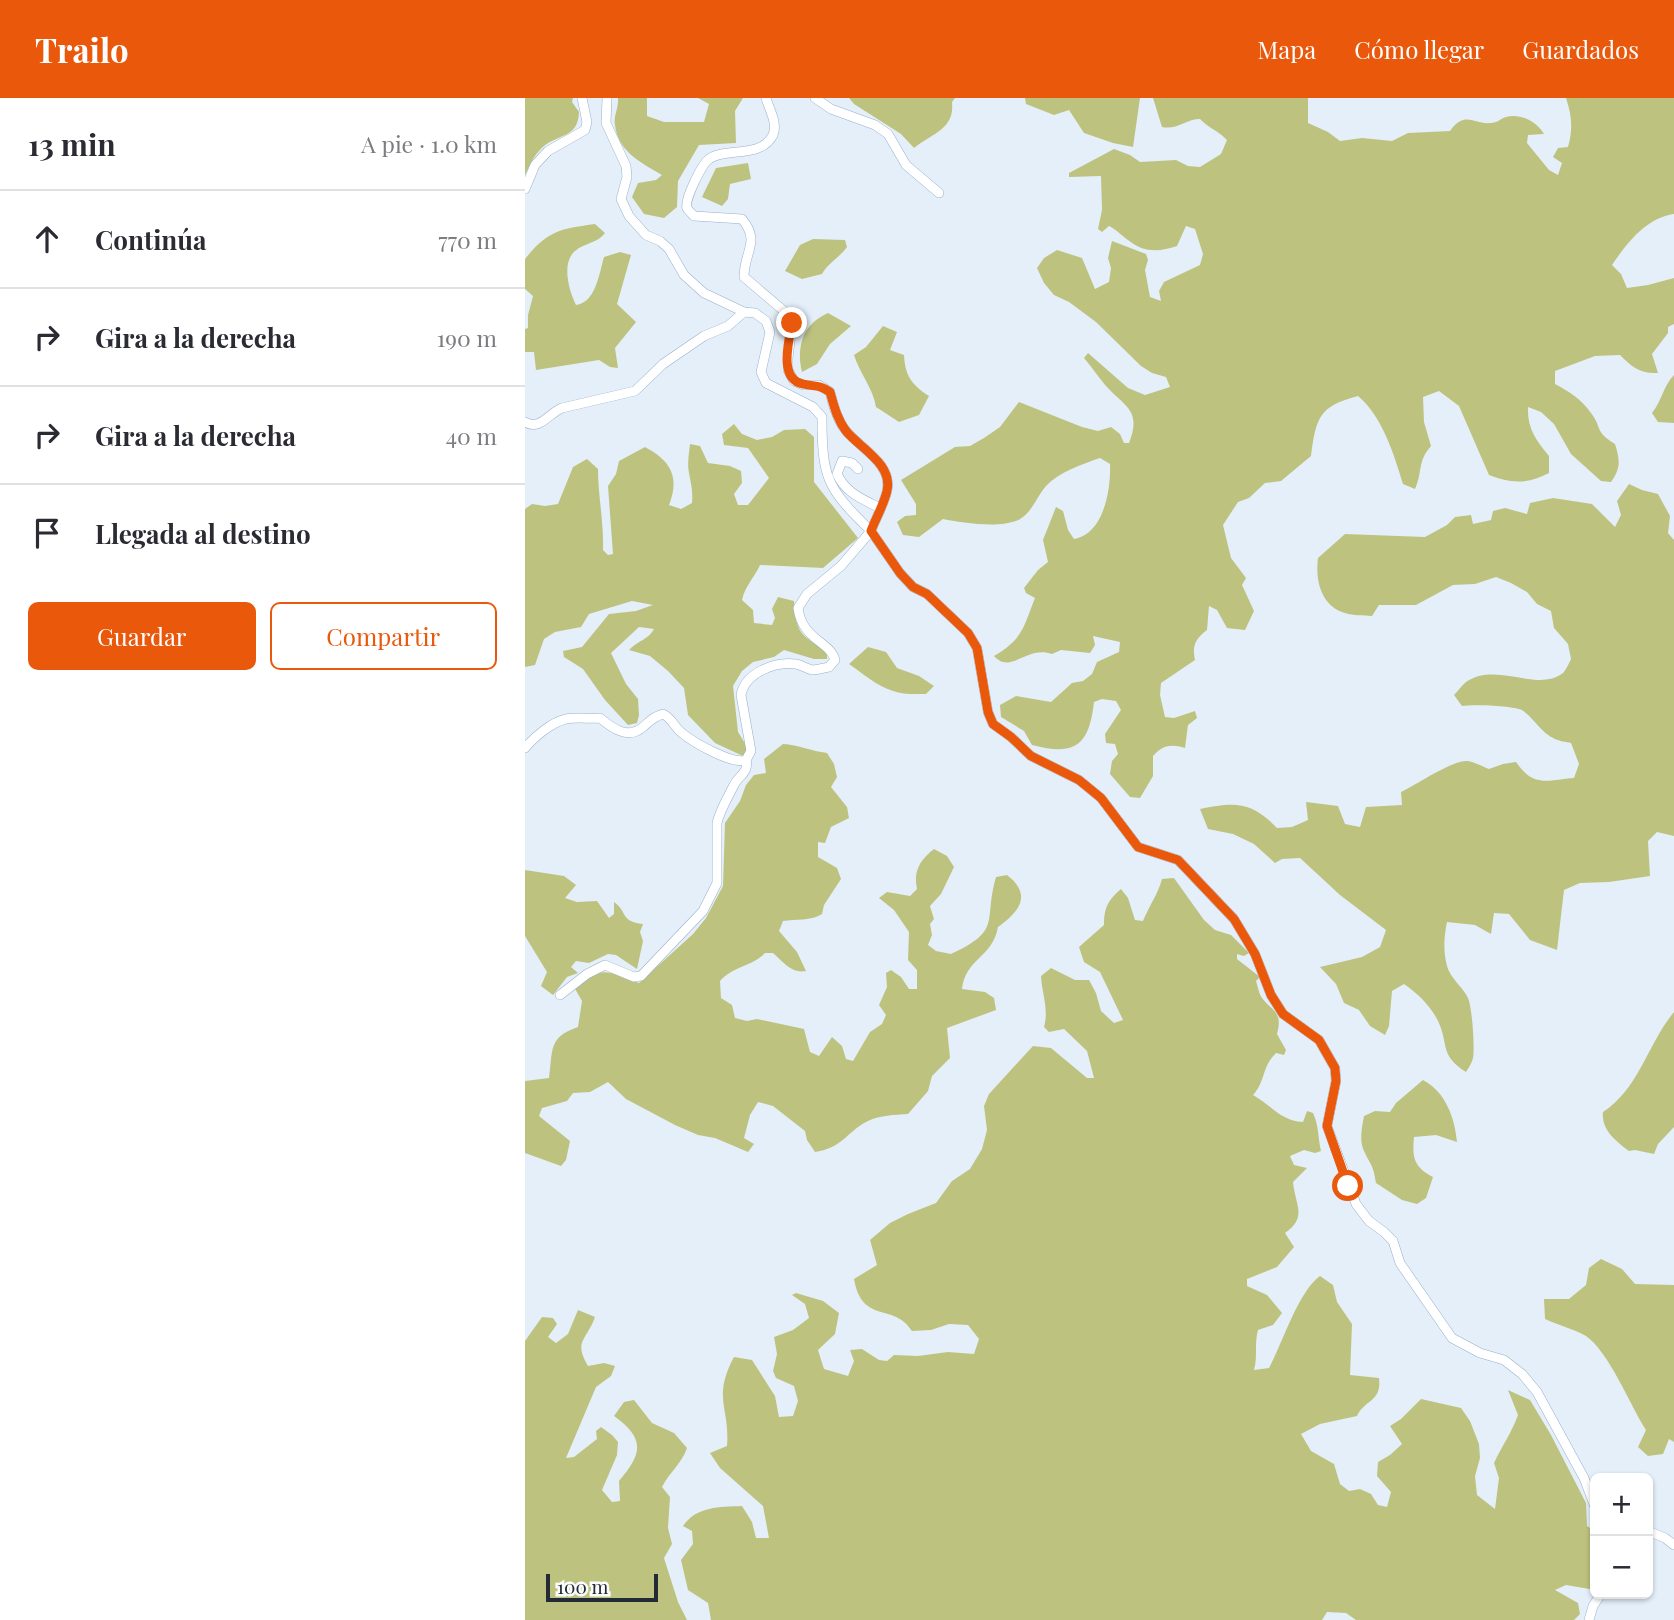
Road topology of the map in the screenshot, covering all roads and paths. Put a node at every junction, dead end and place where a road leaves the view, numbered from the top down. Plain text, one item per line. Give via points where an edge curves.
1 (582, 98) edge
2 (607, 98) edge
3 (766, 98) edge
4 (815, 98) edge
5 (525, 189) edge
6 (939, 192) dead end
7 (744, 312) junction
8 (525, 422) edge
9 (858, 469) dead end
10 (880, 508) junction
11 (871, 531) junction
12 (525, 748) edge
13 (747, 760) junction
14 (561, 995) dead end
15 (1590, 1494) edge
16 (1653, 1533) edge
17 (1674, 1545) edge
18 (1598, 1599) edge
19 (1589, 1620) edge

1 - 5 street via 585,130 548,151 535,165
2 - 7 street via 606,123 626,166 621,199 629,216 646,235 669,249 684,275 703,293
3 - 10 street via 775,123 773,134 746,152 710,158 686,201 687,209 694,216 742,219 751,230 744,277 785,311 792,323 787,358 794,381 830,392 845,430 880,462 888,490
4 - 6 street via 888,134 906,164
7 - 8 street via 663,364 635,391 562,408 539,425
7 - 11 street via 766,321 770,332 761,372 766,383 813,407 822,417 828,481
9 - 10 street via 842,461 837,474 848,491
10 - 11 street
11 - 13 street via 798,608 804,628 835,660 829,667 812,670 795,664 767,669 748,680 743,689 751,751
11 - 15 street via 913,587 927,594 968,633 977,648 993,724 1031,756 1079,780 1101,798 1138,847 1178,860 1234,919 1283,1014 1319,1040 1335,1068 1327,1126 1356,1204 1369,1222 1393,1241 1400,1263 1452,1338 1504,1360 1537,1392
12 - 13 street via 567,719 600,718 616,732 626,732 639,730 663,714 694,742 732,761
13 - 14 street via 745,773 719,814 717,883 703,911 641,976 604,965
16 - 17 street
18 - 19 street

